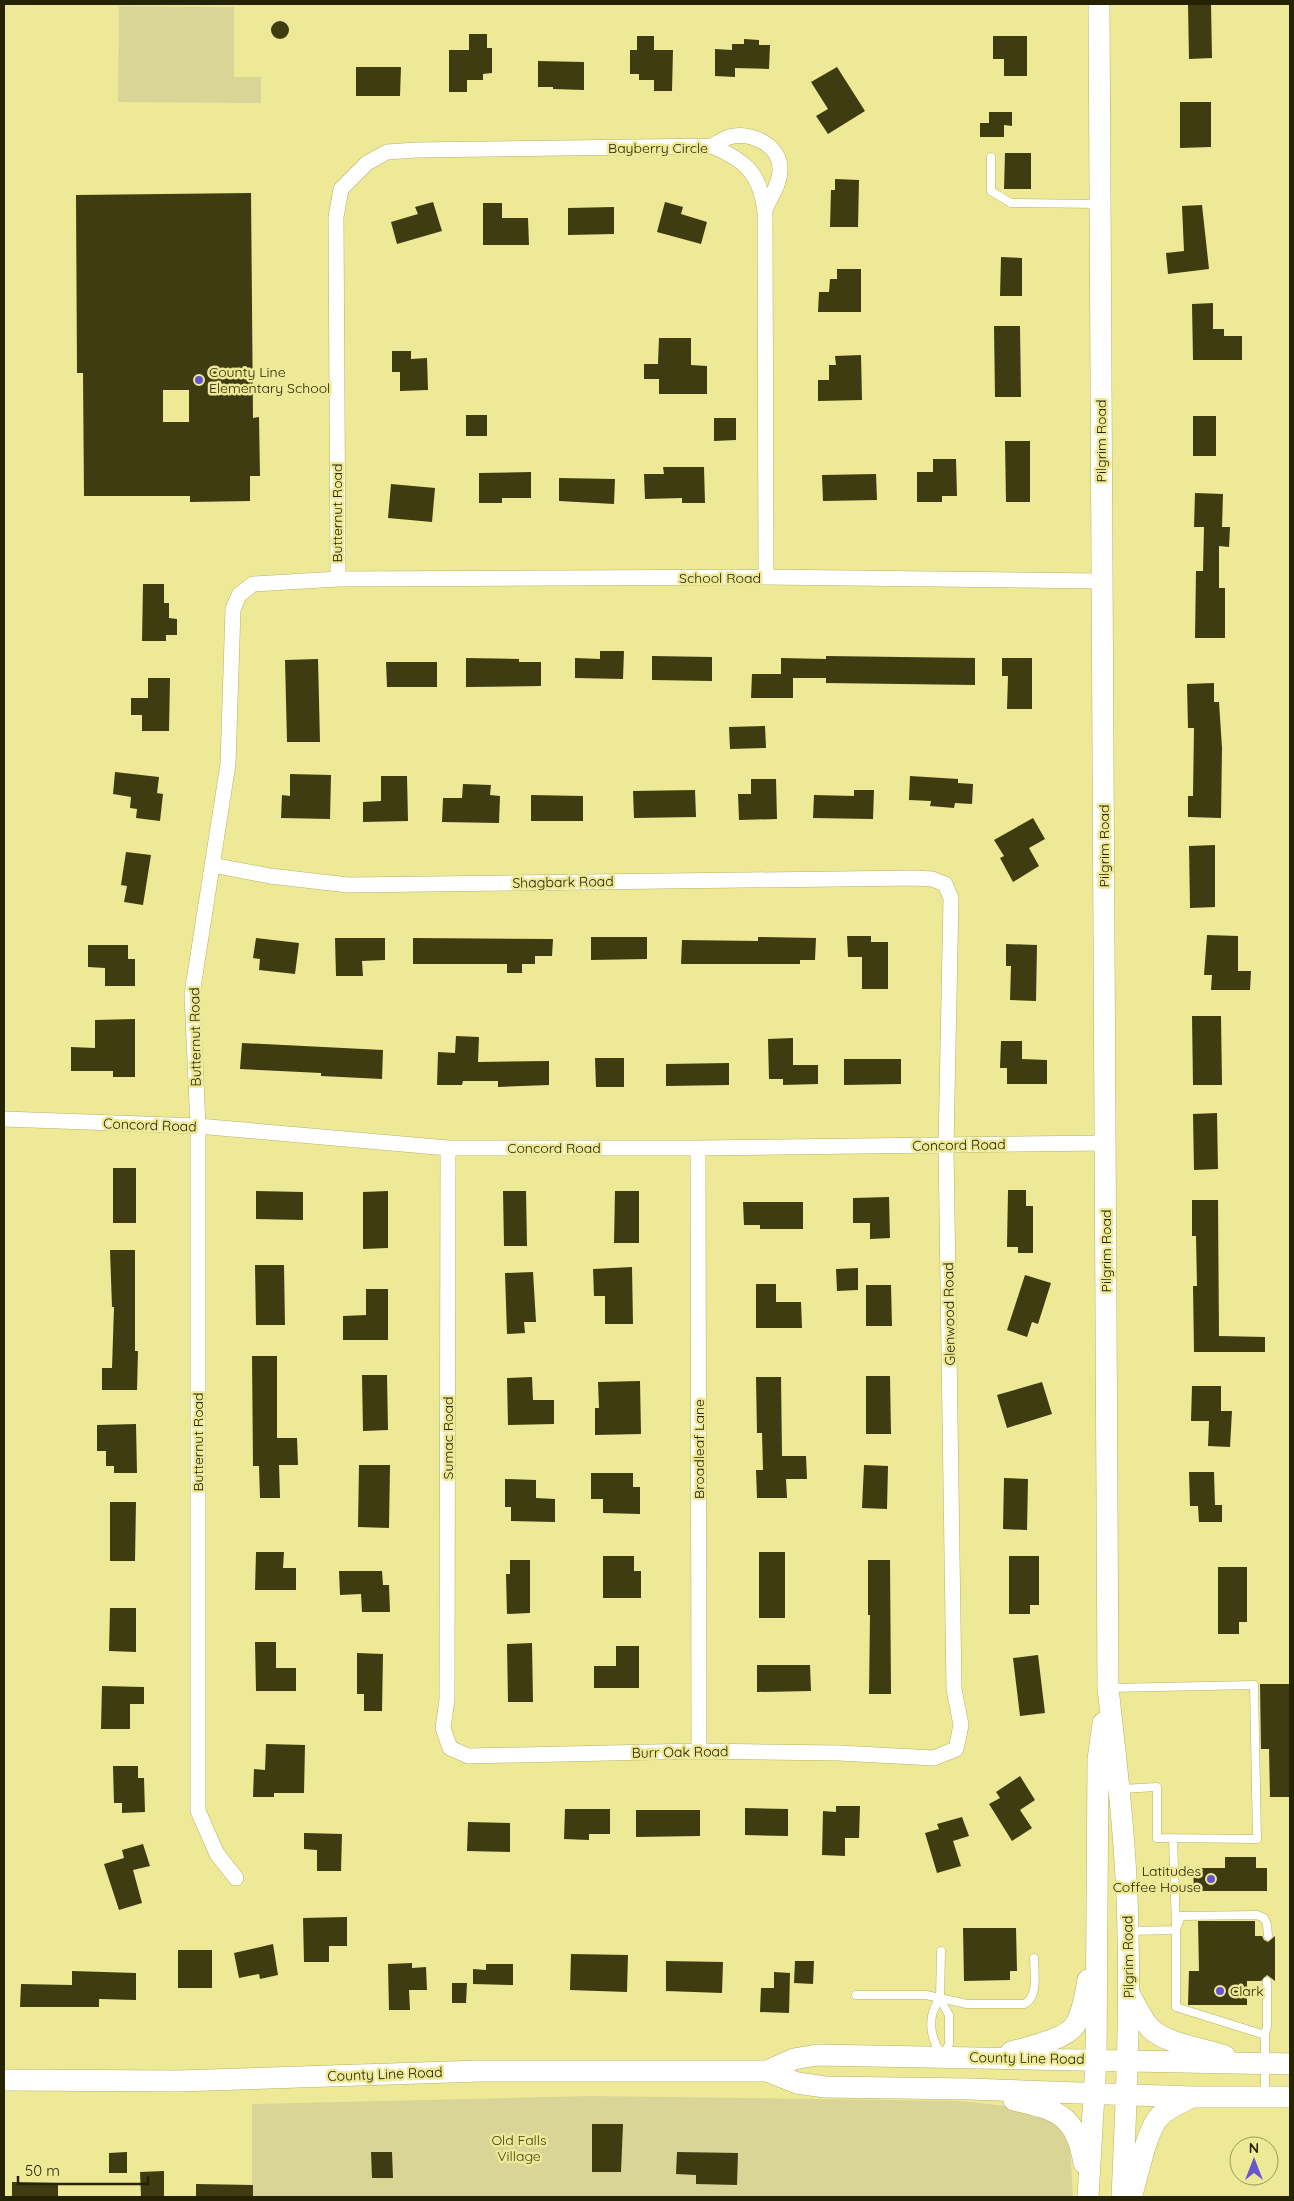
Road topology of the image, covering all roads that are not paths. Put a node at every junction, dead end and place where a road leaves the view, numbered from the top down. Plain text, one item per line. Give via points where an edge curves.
1 (1099, 4) edge
2 (712, 146) junction
3 (991, 157) dead end
4 (1100, 204) junction
5 (765, 212) junction
6 (336, 217) joint
7 (766, 577) junction
8 (338, 579) junction
9 (1102, 581) junction
10 (212, 865) junction
11 (915, 878) joint
12 (4, 1119) edge
13 (198, 1126) junction
14 (1106, 1143) junction
15 (946, 1146) junction
16 (448, 1148) junction
17 (698, 1148) junction
18 (1108, 1688) junction
19 (443, 1728) joint
20 (699, 1751) junction
21 (934, 1758) joint
22 (1119, 1789) junction
23 (1173, 1838) junction
24 (236, 1878) dead end
25 (1176, 1930) junction
26 (1128, 1931) junction
27 (1097, 1932) junction
28 (1268, 1936) dead end
29 (941, 1951) dead end
30 (1034, 1958) dead end
31 (1267, 1981) dead end
32 (856, 1994) dead end
33 (1129, 1994) junction
34 (940, 1999) junction
35 (1265, 2035) junction
36 (943, 2056) junction
37 (990, 2058) junction
38 (1096, 2060) junction
39 (1128, 2061) junction
40 (1290, 2064) edge
41 (1261, 2065) junction
42 (767, 2071) junction
43 (4, 2080) edge
44 (944, 2089) junction
45 (970, 2089) junction
46 (1094, 2094) junction
47 (1126, 2095) junction
48 (1192, 2097) junction
49 (1265, 2097) junction
50 (1290, 2097) edge
51 (1087, 2197) edge
52 (1122, 2197) edge
53 (1130, 2197) edge

1 - 4 street, Pilgrim Road
2 - 5 street, Bayberry Circle via 734,156 748,168 762,190
2 - 5 street via 729,137 744,135 757,138 776,153 780,164 778,184
2 - 6 street, Bayberry Circle via 387,152 366,163 341,189
3 - 4 lane via 991,191 1010,203
4 - 9 street, Pilgrim Road
5 - 7 street, Bayberry Circle
6 - 8 street, Butternut Road
7 - 8 street, School Road
7 - 9 street, School Road
8 - 10 street, Butternut Road via 253,584 239,595 233,609 228,764
9 - 14 street, Pilgrim Road
10 - 11 street, Shagbark Road via 348,885
10 - 13 street, Butternut Road via 192,994
11 - 15 street, Glenwood Road via 945,884 951,898
12 - 13 street, Concord Road
13 - 16 street, Concord Road
13 - 24 street, Butternut Road via 198,1811 217,1854
14 - 15 street, Concord Road
14 - 18 street, Pilgrim Road
15 - 17 street, Concord Road
15 - 21 street, Glenwood Road via 954,1690 961,1725 956,1749
16 - 17 street, Concord Road
16 - 19 street, Sumac Road via 447,1700
17 - 20 street, Broadleaf Lane
18 - 22 street, Pilgrim Road
18 - 23 lane via 1254,1685 1257,1838
18 - 27 street, Pilgrim Road via 1098,1760
19 - 20 street, Burr Oak Road via 450,1748 468,1756
20 - 21 street, Burr Oak Road
22 - 23 lane via 1157,1787 1157,1838
22 - 26 street, Pilgrim Road
23 - 25 lane
25 - 26 lane
25 - 28 lane via 1181,1916 1257,1915 1264,1918
25 - 35 lane via 1176,2007
26 - 27 street
26 - 33 street, Pilgrim Road
27 - 37 street via 1082,2006 1073,2027 1050,2040
27 - 38 street, Pilgrim Road
29 - 34 lane
30 - 34 lane via 1033,1991 1028,2003 967,2004
31 - 35 lane
32 - 34 lane via 917,1994
33 - 39 street, Pilgrim Road
33 - 41 street via 1146,2022 1160,2035
34 - 36 lane via 949,2014 949,2044
34 - 36 lane via 933,2009 932,2032
35 - 41 lane
36 - 37 street, County Line Road
36 - 42 street, County Line Road via 817,2055 794,2059
36 - 44 street
37 - 38 street, County Line Road
38 - 39 street, County Line Road
38 - 46 street, Pilgrim Road
39 - 41 street, County Line Road
39 - 47 street, Pilgrim Road
40 - 41 street, County Line Road
41 - 49 lane
42 - 43 street, County Line Road via 480,2071 178,2080
42 - 44 street, County Line Road via 793,2082 817,2086
44 - 45 street, County Line Road
45 - 46 street, County Line Road
45 - 51 street via 1048,2108 1067,2120 1076,2133 1084,2161
46 - 47 street, County Line Road
46 - 51 street, Pilgrim Road
47 - 48 street, County Line Road
47 - 52 street, Pilgrim Road
48 - 49 street, County Line Road
48 - 53 street via 1156,2120
49 - 50 street, County Line Road

